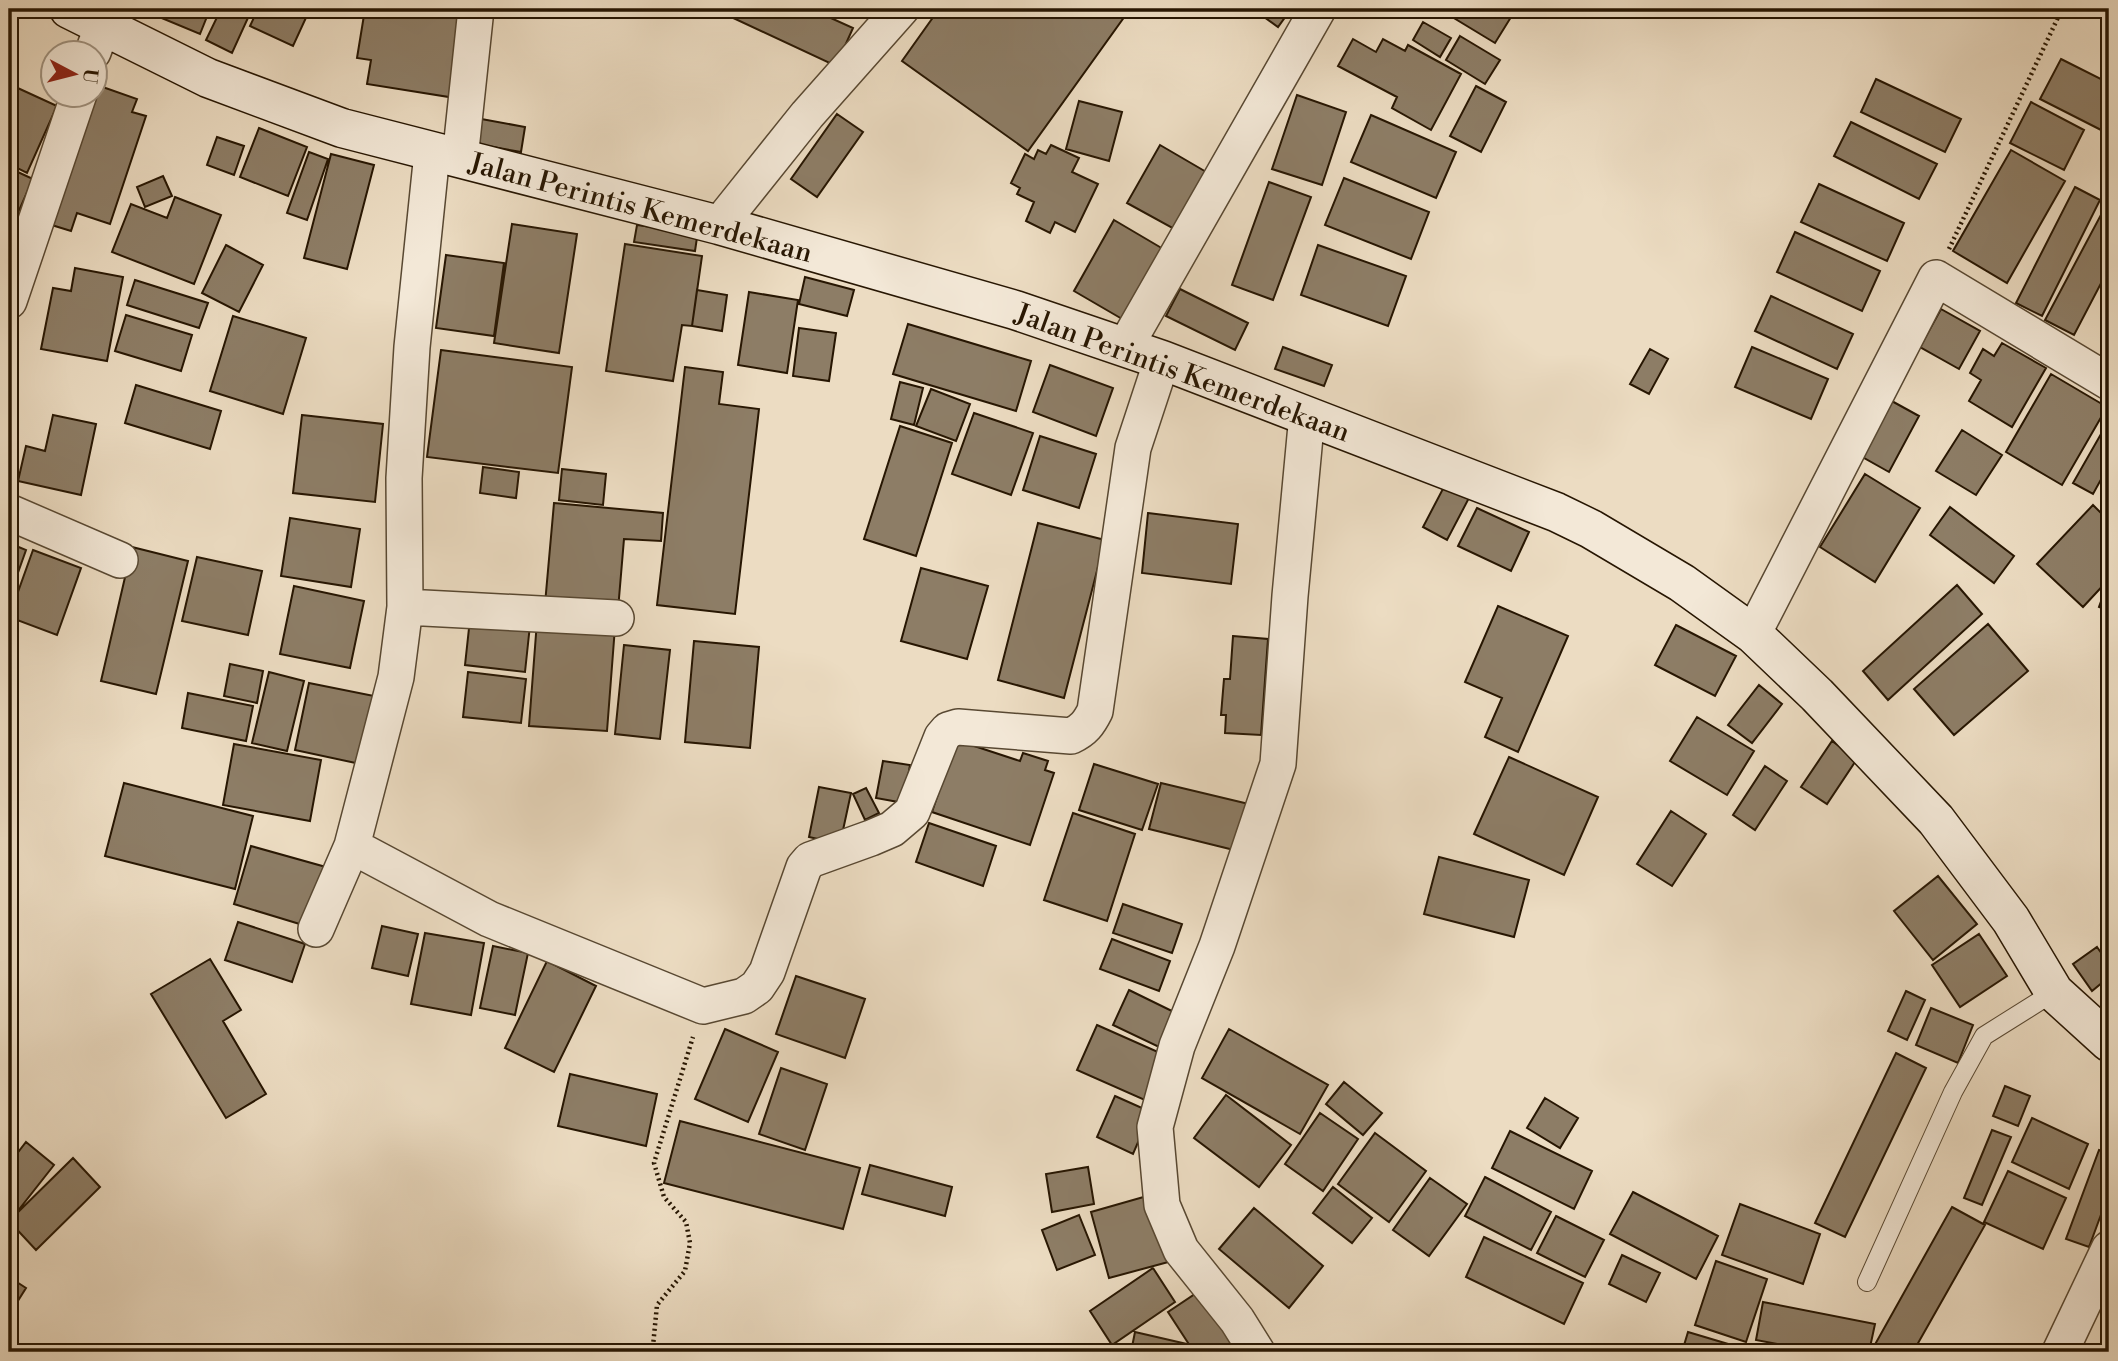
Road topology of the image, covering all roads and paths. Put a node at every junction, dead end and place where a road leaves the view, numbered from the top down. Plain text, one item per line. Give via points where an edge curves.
1 (69, 9) edge
2 (476, 9) edge
3 (901, 9) edge
4 (1318, 9) edge
5 (2062, 9) edge
6 (102, 29) edge
7 (74, 108) edge
8 (446, 156) junction
9 (719, 225) junction
10 (1936, 278) junction
11 (9, 301) edge
12 (1125, 347) junction
13 (1162, 360) junction
14 (2109, 382) edge
15 (1307, 415) junction
16 (9, 512) edge
17 (120, 559) dead end
18 (405, 607) junction
19 (616, 618) dead end
20 (1753, 634) junction
21 (352, 846) junction
22 (316, 929) dead end
23 (2054, 992) junction
24 (703, 1006) junction
25 (2109, 1042) edge
26 (2109, 1249) edge
27 (1867, 1282) dead end
28 (656, 1352) edge
29 (1257, 1352) edge
30 (2060, 1352) edge

1 - 6 street, Jalan Perintis Kemerdekaan
2 - 8 street
3 - 9 street via 807,115
4 - 12 street
5 - 10 path
6 - 8 street, Jalan Perintis Kemerdekaan via 208,78 342,128
7 - 11 street
8 - 9 street, Jalan Perintis Kemerdekaan
8 - 18 street via 412,347 405,465
9 - 12 street, Jalan Perintis Kemerdekaan via 1015,310
10 - 14 street
10 - 20 street
12 - 13 street, Jalan Perintis Kemerdekaan
13 - 15 street, Jalan Perintis Kemerdekaan
13 - 24 street via 1133,448 1096,711 1089,723 1071,736 948,730 912,812 892,828 810,860 804,867 767,972 757,987 744,996
15 - 20 street, Jalan Perintis Kemerdekaan via 1591,529 1682,583
15 - 29 street via 1278,764 1217,946 1177,1046 1155,1128 1163,1205 1181,1250
16 - 17 street
18 - 19 street
18 - 21 street via 396,677
20 - 23 street, Jalan Perintis Kemerdekaan via 1936,820 2011,920
21 - 22 street
21 - 24 street via 489,919
23 - 25 street, Jalan Perintis Kemerdekaan
23 - 27 lane via 1984,1036 1953,1091
24 - 28 path via 653,1163 664,1197 686,1222 690,1243 685,1271 657,1305
26 - 30 street

